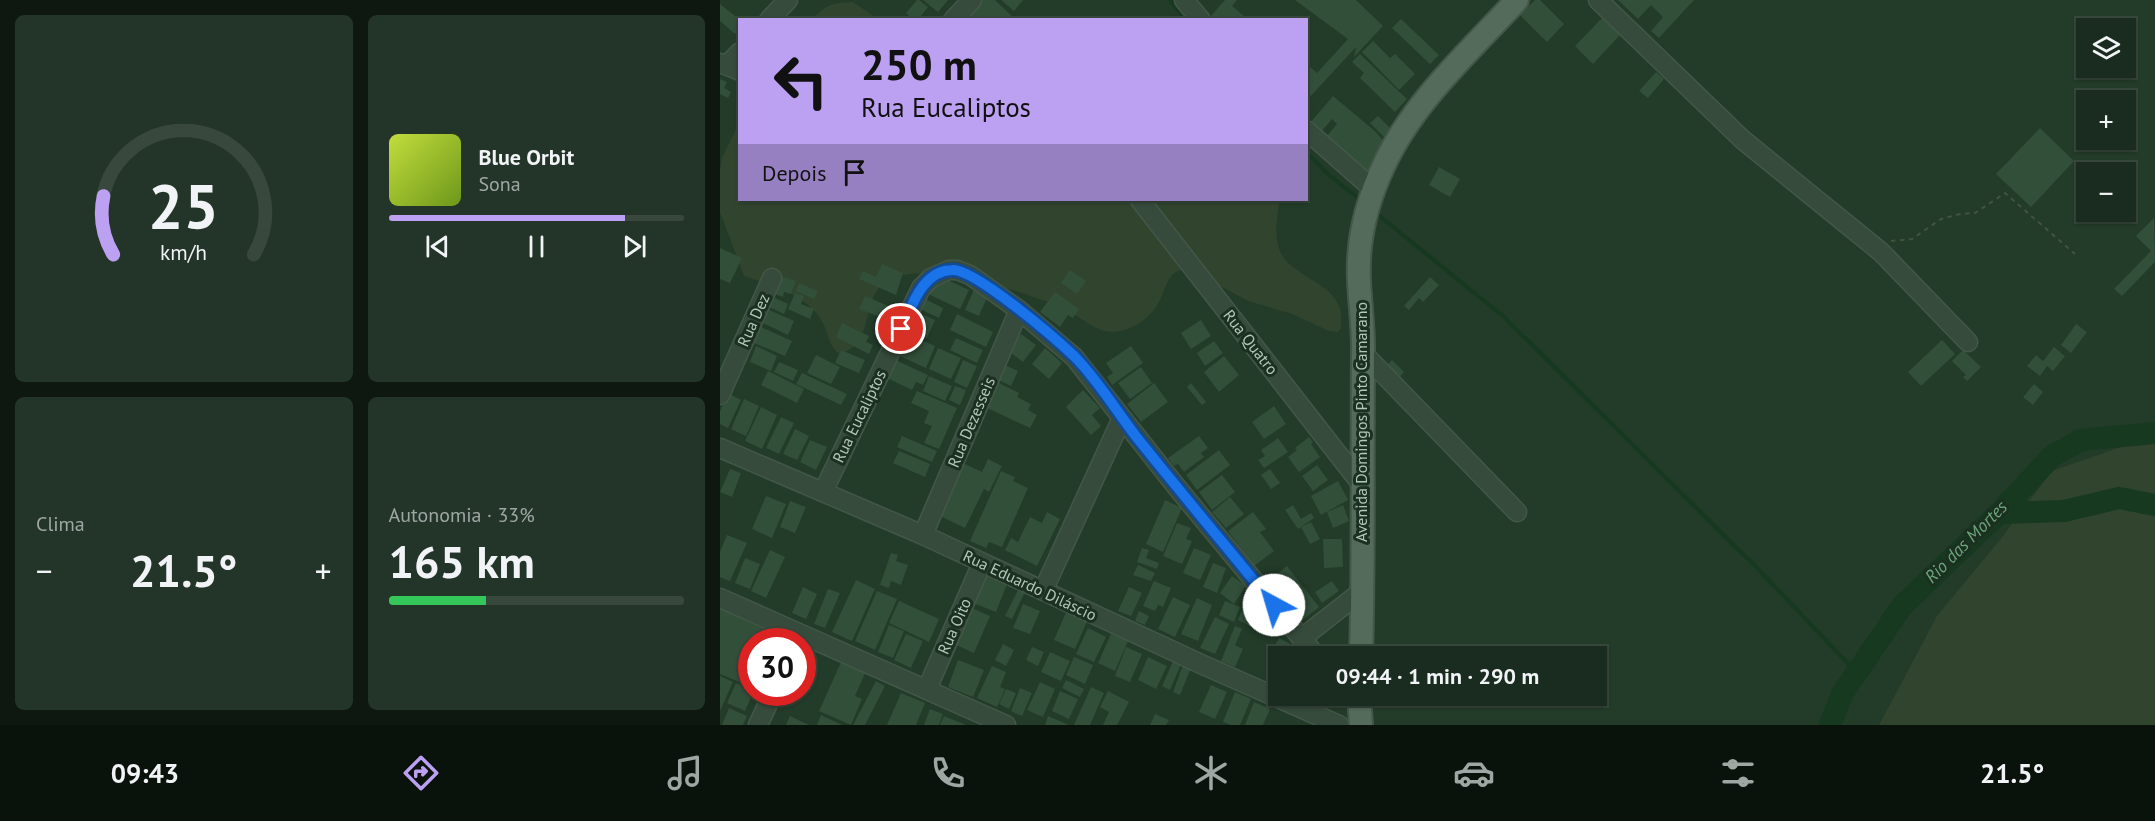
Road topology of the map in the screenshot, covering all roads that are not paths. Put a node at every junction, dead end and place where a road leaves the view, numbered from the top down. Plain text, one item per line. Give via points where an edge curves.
1 (788, 0) edge
2 (972, 0) edge
3 (1184, 0) edge
4 (1518, 0) edge
5 (1598, 0) edge
6 (772, 18) edge
7 (955, 18) edge
8 (1199, 18) edge
9 (1308, 132) edge
10 (1373, 189) junction
11 (1141, 201) edge
12 (771, 278) dead end
13 (1018, 310) junction
14 (1968, 342) dead end
15 (1363, 353) junction
16 (720, 395) edge
17 (1122, 418) junction
18 (720, 448) edge
19 (1362, 485) junction
20 (823, 492) junction
21 (1517, 512) dead end
22 (923, 535) junction
23 (982, 563) junction
24 (1043, 591) junction
25 (1362, 591) junction
26 (720, 598) edge
27 (779, 628) edge
28 (1302, 638) junction
29 (816, 645) edge
30 (1308, 646) edge
31 (1361, 646) edge
32 (927, 689) junction
33 (767, 706) edge
34 (758, 725) edge
35 (1006, 725) edge
36 (1339, 725) edge

1 - 6 street
2 - 7 street
3 - 8 street
4 - 10 main road, Avenida Domingos Pinto Camarano via 1448,75 1402,132
5 - 14 street via 1743,140 1881,252
9 - 10 street
10 - 15 main road, Avenida Domingos Pinto Camarano via 1360,244
11 - 19 street, Rua Quatro
12 - 16 street, Rua Dez
13 - 17 street via 1074,357
13 - 20 street, Rua Eucaliptos via 957,270 931,278 921,288
13 - 22 street, Rua Dezesseis
15 - 19 main road, Avenida Domingos Pinto Camarano
15 - 21 street
17 - 24 street
17 - 28 street
18 - 20 street, Rua Eduardo Diláscio
19 - 25 main road, Avenida Domingos Pinto Camarano
20 - 22 street, Rua Eduardo Diláscio
22 - 23 street, Rua Eduardo Diláscio
23 - 24 street, Rua Eduardo Diláscio
23 - 32 street, Rua Oito
24 - 36 street, Rua Eduardo Diláscio
25 - 28 street
25 - 31 main road, Avenida Domingos Pinto Camarano
26 - 27 street
28 - 30 street
29 - 32 street
32 - 35 street
33 - 34 street

